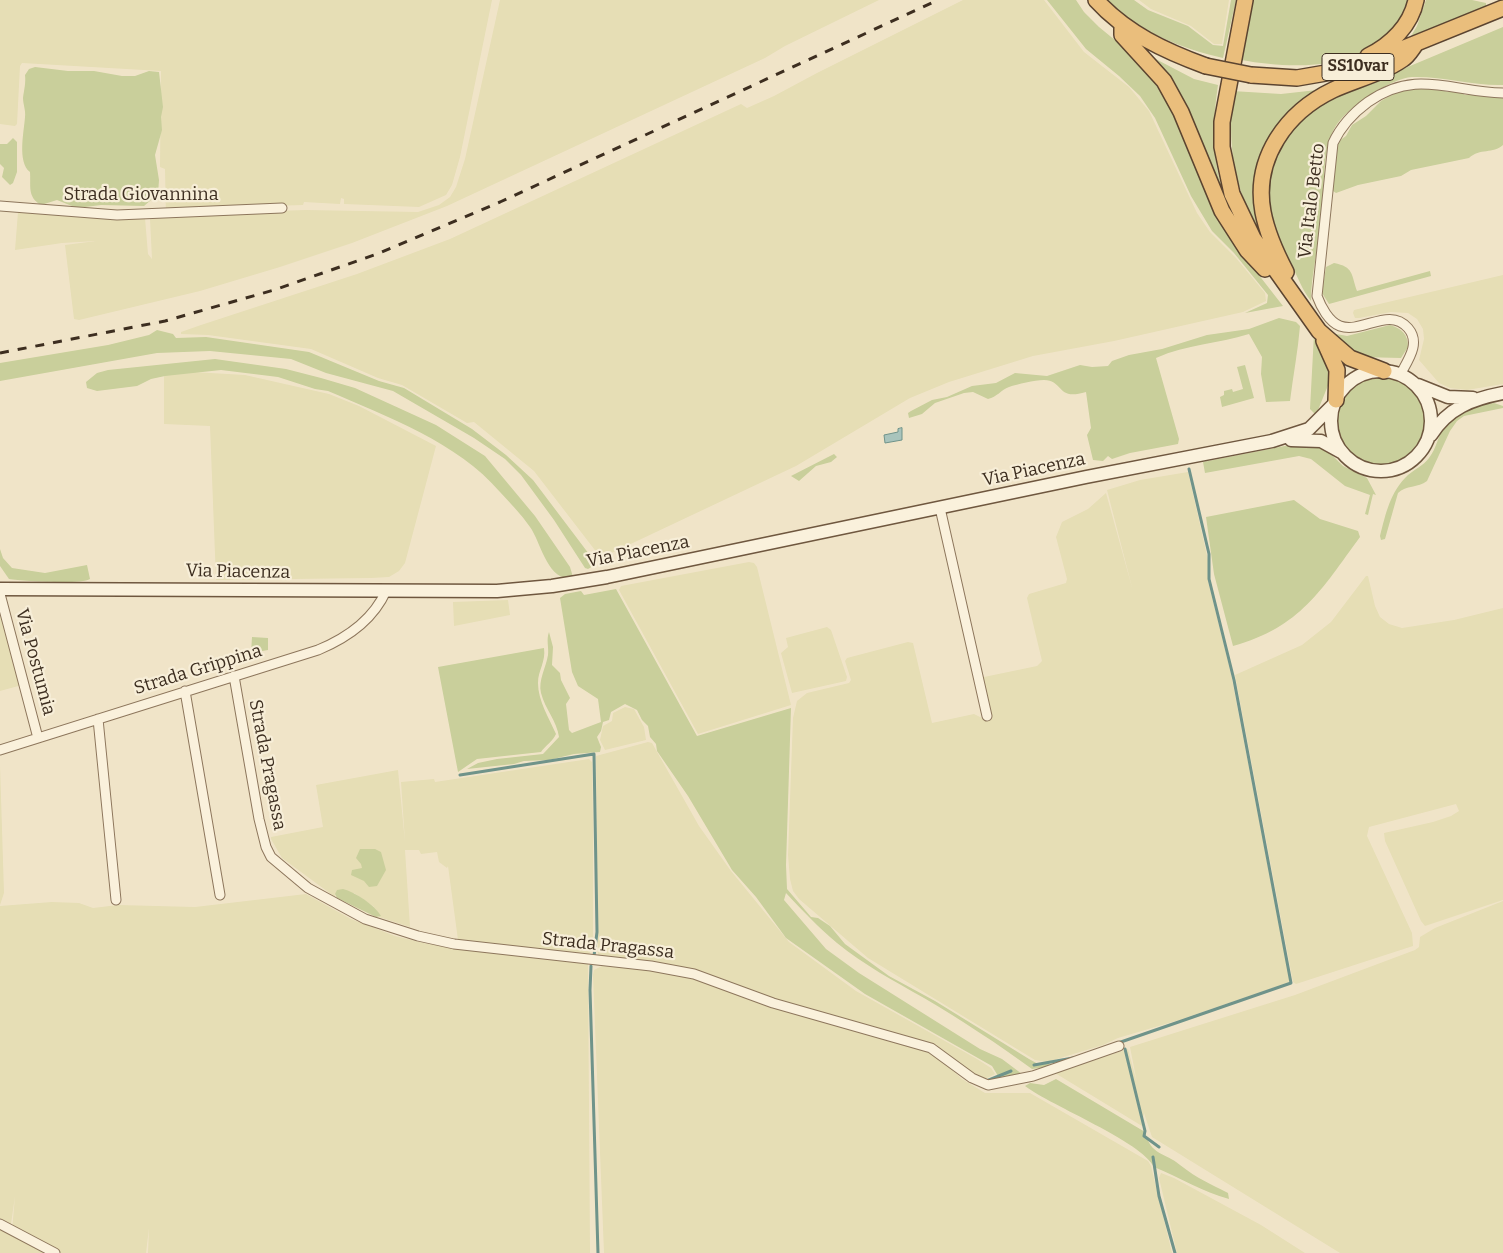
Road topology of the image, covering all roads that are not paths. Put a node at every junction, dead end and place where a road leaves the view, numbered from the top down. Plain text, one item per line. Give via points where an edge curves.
1 (1096, 0) edge
2 (1245, 0) edge
3 (1416, 0) edge
4 (1503, 8) edge
5 (1122, 24) junction
6 (1415, 45) junction
7 (1298, 78) junction
8 (1503, 93) edge
9 (0, 206) edge
10 (282, 208) dead end
11 (1298, 298) junction
12 (1315, 326) junction
13 (1384, 371) junction
14 (1400, 375) junction
15 (1416, 385) junction
16 (1503, 393) edge
17 (1483, 397) junction
18 (1335, 402) junction
19 (1272, 441) junction
20 (1426, 444) junction
21 (1344, 454) junction
22 (940, 508) junction
23 (0, 589) edge
24 (386, 591) junction
25 (0, 594) edge
26 (234, 676) junction
27 (185, 691) junction
28 (987, 716) dead end
29 (98, 719) junction
30 (38, 738) junction
31 (0, 750) edge
32 (220, 895) dead end
33 (116, 900) dead end
34 (1119, 1046) dead end
35 (0, 1224) edge
36 (55, 1253) edge

1 - 5 highway, SS10var
2 - 11 highway via 1222,122 1222,147 1241,216 1253,238
3 - 7 highway via 1407,24 1382,48 1351,62 1311,70
4 - 6 highway, SS10var
5 - 7 highway, SS10var, bridge via 1146,40 1206,66 1251,76
5 - 12 highway via 1122,35 1157,71 1172,93 1215,198 1235,233
6 - 7 highway, SS10var via 1355,68
6 - 11 highway via 1404,59 1333,90 1301,110 1271,147 1262,180 1263,213 1276,252
8 - 14 street, Via Italo Betto via 1404,84 1392,88 1357,111 1333,143 1317,296 1330,318 1341,327 1395,320 1407,327 1414,346
9 - 10 street, Strada Giovannina via 117,215
11 - 12 highway
12 - 13 highway via 1350,358
12 - 18 highway via 1337,370
13 - 14 main road
13 - 18 main road via 1369,372 1356,378
14 - 15 main road
15 - 17 main road via 1448,397
15 - 20 main road via 1430,408 1431,426
16 - 17 main road
17 - 20 main road via 1453,410
18 - 19 main road, Via Piacenza via 1309,429
18 - 21 main road via 1332,431
19 - 21 main road, Via Piacenza via 1311,439
19 - 22 main road, Via Piacenza
20 - 21 main road via 1412,460 1390,470 1366,468
22 - 24 main road, Via Piacenza via 552,586 497,591
22 - 28 street
23 - 24 main road, Via Piacenza
24 - 26 street, Strada Grippina via 371,615 340,641
25 - 30 street, Via Postumia
26 - 27 street, Strada Grippina
26 - 34 street, Strada Pragassa via 259,819 271,857 308,888 364,919 454,944 651,966 694,974 797,1010 931,1048 972,1078 988,1085 1033,1076
27 - 29 street, Strada Grippina
27 - 32 street
29 - 30 street, Strada Grippina
29 - 33 street
30 - 31 street, Strada Grippina
35 - 36 street

